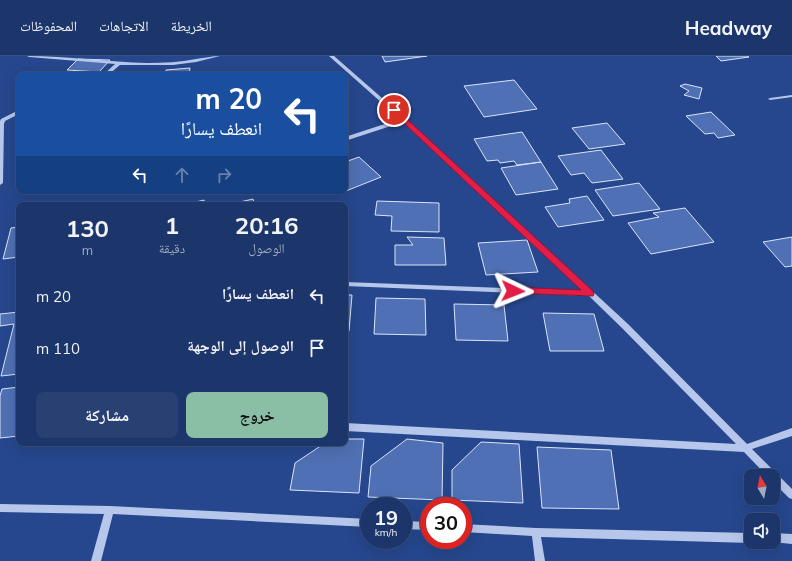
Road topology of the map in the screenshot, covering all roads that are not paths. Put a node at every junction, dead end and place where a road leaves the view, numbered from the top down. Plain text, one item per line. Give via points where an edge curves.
1 (29, 56) edge
2 (218, 56) edge
3 (331, 56) edge
4 (120, 62) junction
5 (108, 72) edge
6 (792, 96) edge
7 (770, 99) dead end
8 (16, 114) edge
9 (404, 120) junction
10 (348, 137) edge
11 (0, 183) edge
12 (348, 284) edge
13 (590, 294) junction
14 (348, 427) edge
15 (792, 432) edge
16 (745, 448) junction
17 (792, 495) edge
18 (0, 508) edge
19 (110, 510) junction
20 (360, 523) edge
21 (472, 528) edge
22 (536, 532) junction
23 (744, 538) edge
24 (780, 538) edge
25 (792, 538) edge
26 (96, 561) edge
27 (540, 561) edge

1 - 4 street
2 - 4 street via 185,62
3 - 9 street
4 - 5 street
6 - 7 street
8 - 11 street via 3,120 1,124
9 - 10 street
9 - 13 street
12 - 13 street
13 - 16 street via 706,406
14 - 16 street
15 - 16 street
16 - 17 street
18 - 19 street
19 - 20 street
19 - 26 street
21 - 22 street
22 - 23 street
22 - 27 street
24 - 25 street

